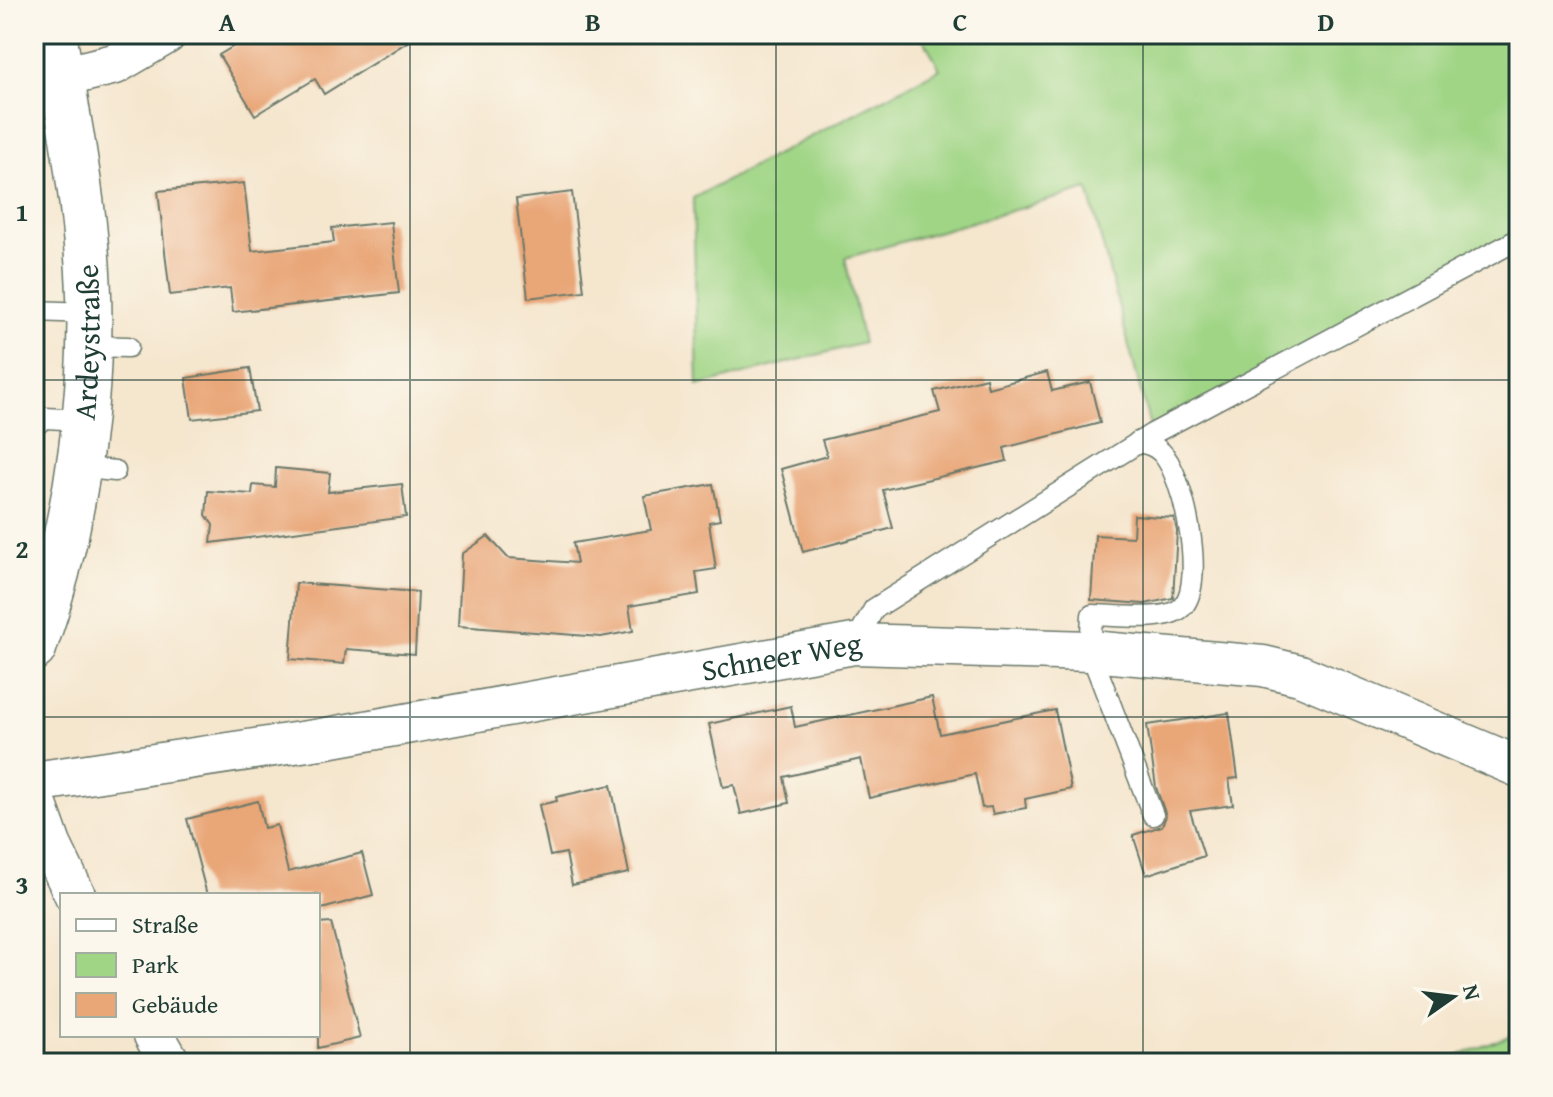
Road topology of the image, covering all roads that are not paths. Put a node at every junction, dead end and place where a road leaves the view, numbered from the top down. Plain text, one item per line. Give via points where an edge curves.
1 (54, 34) edge
2 (166, 34) edge
3 (62, 77) junction
4 (1519, 239) edge
5 (34, 311) edge
6 (102, 335) junction
7 (83, 420) junction
8 (34, 426) edge
9 (1138, 442) junction
10 (854, 644) junction
11 (34, 648) edge
12 (1090, 651) junction
13 (1519, 767) edge
14 (34, 782) edge
15 (34, 797) edge
16 (1153, 815) dead end
17 (74, 893) edge
18 (155, 1037) edge
19 (170, 1063) edge

1 - 3 main road, Ardeystraße
2 - 3 street via 115,64
3 - 6 main road, Ardeystraße
4 - 9 lane
5 - 6 lane
6 - 7 main road, Ardeystraße
7 - 8 lane via 45,418
7 - 11 main road, Ardeystraße via 96,469 59,562
9 - 10 lane via 874,609
9 - 12 lane via 1164,454 1179,484 1191,539 1192,590 1183,608 1165,616 1092,615
10 - 12 street, Schneer Weg
10 - 14 street, Schneer Weg via 324,749
12 - 13 street, Schneer Weg via 1248,664 1300,675
12 - 16 lane
15 - 17 street
18 - 19 street

